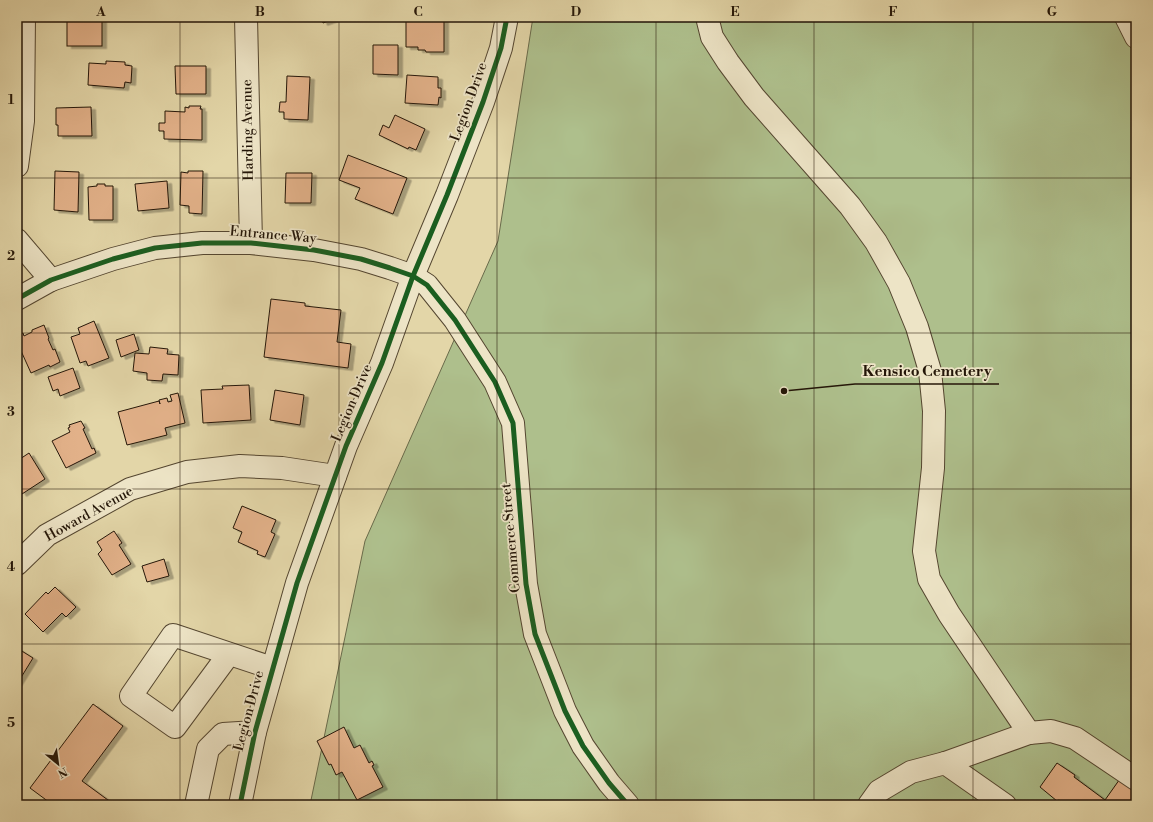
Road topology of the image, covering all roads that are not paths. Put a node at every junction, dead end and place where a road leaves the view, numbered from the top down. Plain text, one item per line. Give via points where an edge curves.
1 (24, 17) edge
2 (246, 17) edge
3 (507, 17) edge
4 (707, 17) edge
5 (1126, 17) edge
6 (1136, 36) edge
7 (17, 166) edge
8 (17, 240) edge
9 (251, 243) junction
10 (413, 276) junction
11 (51, 280) junction
12 (17, 299) edge
13 (335, 476) junction
14 (17, 564) edge
15 (229, 654) junction
16 (272, 668) junction
17 (255, 732) junction
18 (1028, 733) junction
19 (945, 763) junction
20 (1136, 779) edge
21 (196, 805) edge
22 (240, 805) edge
23 (628, 805) edge
24 (869, 805) edge
25 (1005, 805) edge

1 - 7 street via 23,120
2 - 9 street, Harding Avenue
3 - 10 street, Legion Drive via 501,48 483,102
4 - 18 street via 712,36 728,62 754,97 850,206 876,242 899,283 917,327 930,372 934,411 932,468 924,550 929,579 949,614
5 - 6 street
8 - 11 street
9 - 10 street, Entrance Way via 314,250 361,259
9 - 11 street, Entrance Way via 202,243 155,248
10 - 13 street, Legion Drive via 382,363
10 - 23 street, Commerce Street via 427,285 455,320 495,382 513,423 526,584 535,634 565,711 584,746 609,783
11 - 12 street, Entrance Way
13 - 14 street, Howard Avenue via 282,468 240,466 187,472 130,489 47,535
13 - 16 street, Legion Drive via 297,584
15 - 15 street via 173,635 131,696 175,726
15 - 16 street
16 - 17 street, Legion Drive
17 - 21 street, Legion Drive via 223,734 208,749
17 - 22 street, Legion Drive
18 - 19 street
18 - 20 street via 1051,731 1075,738
19 - 24 street via 911,772 879,791
19 - 25 street

